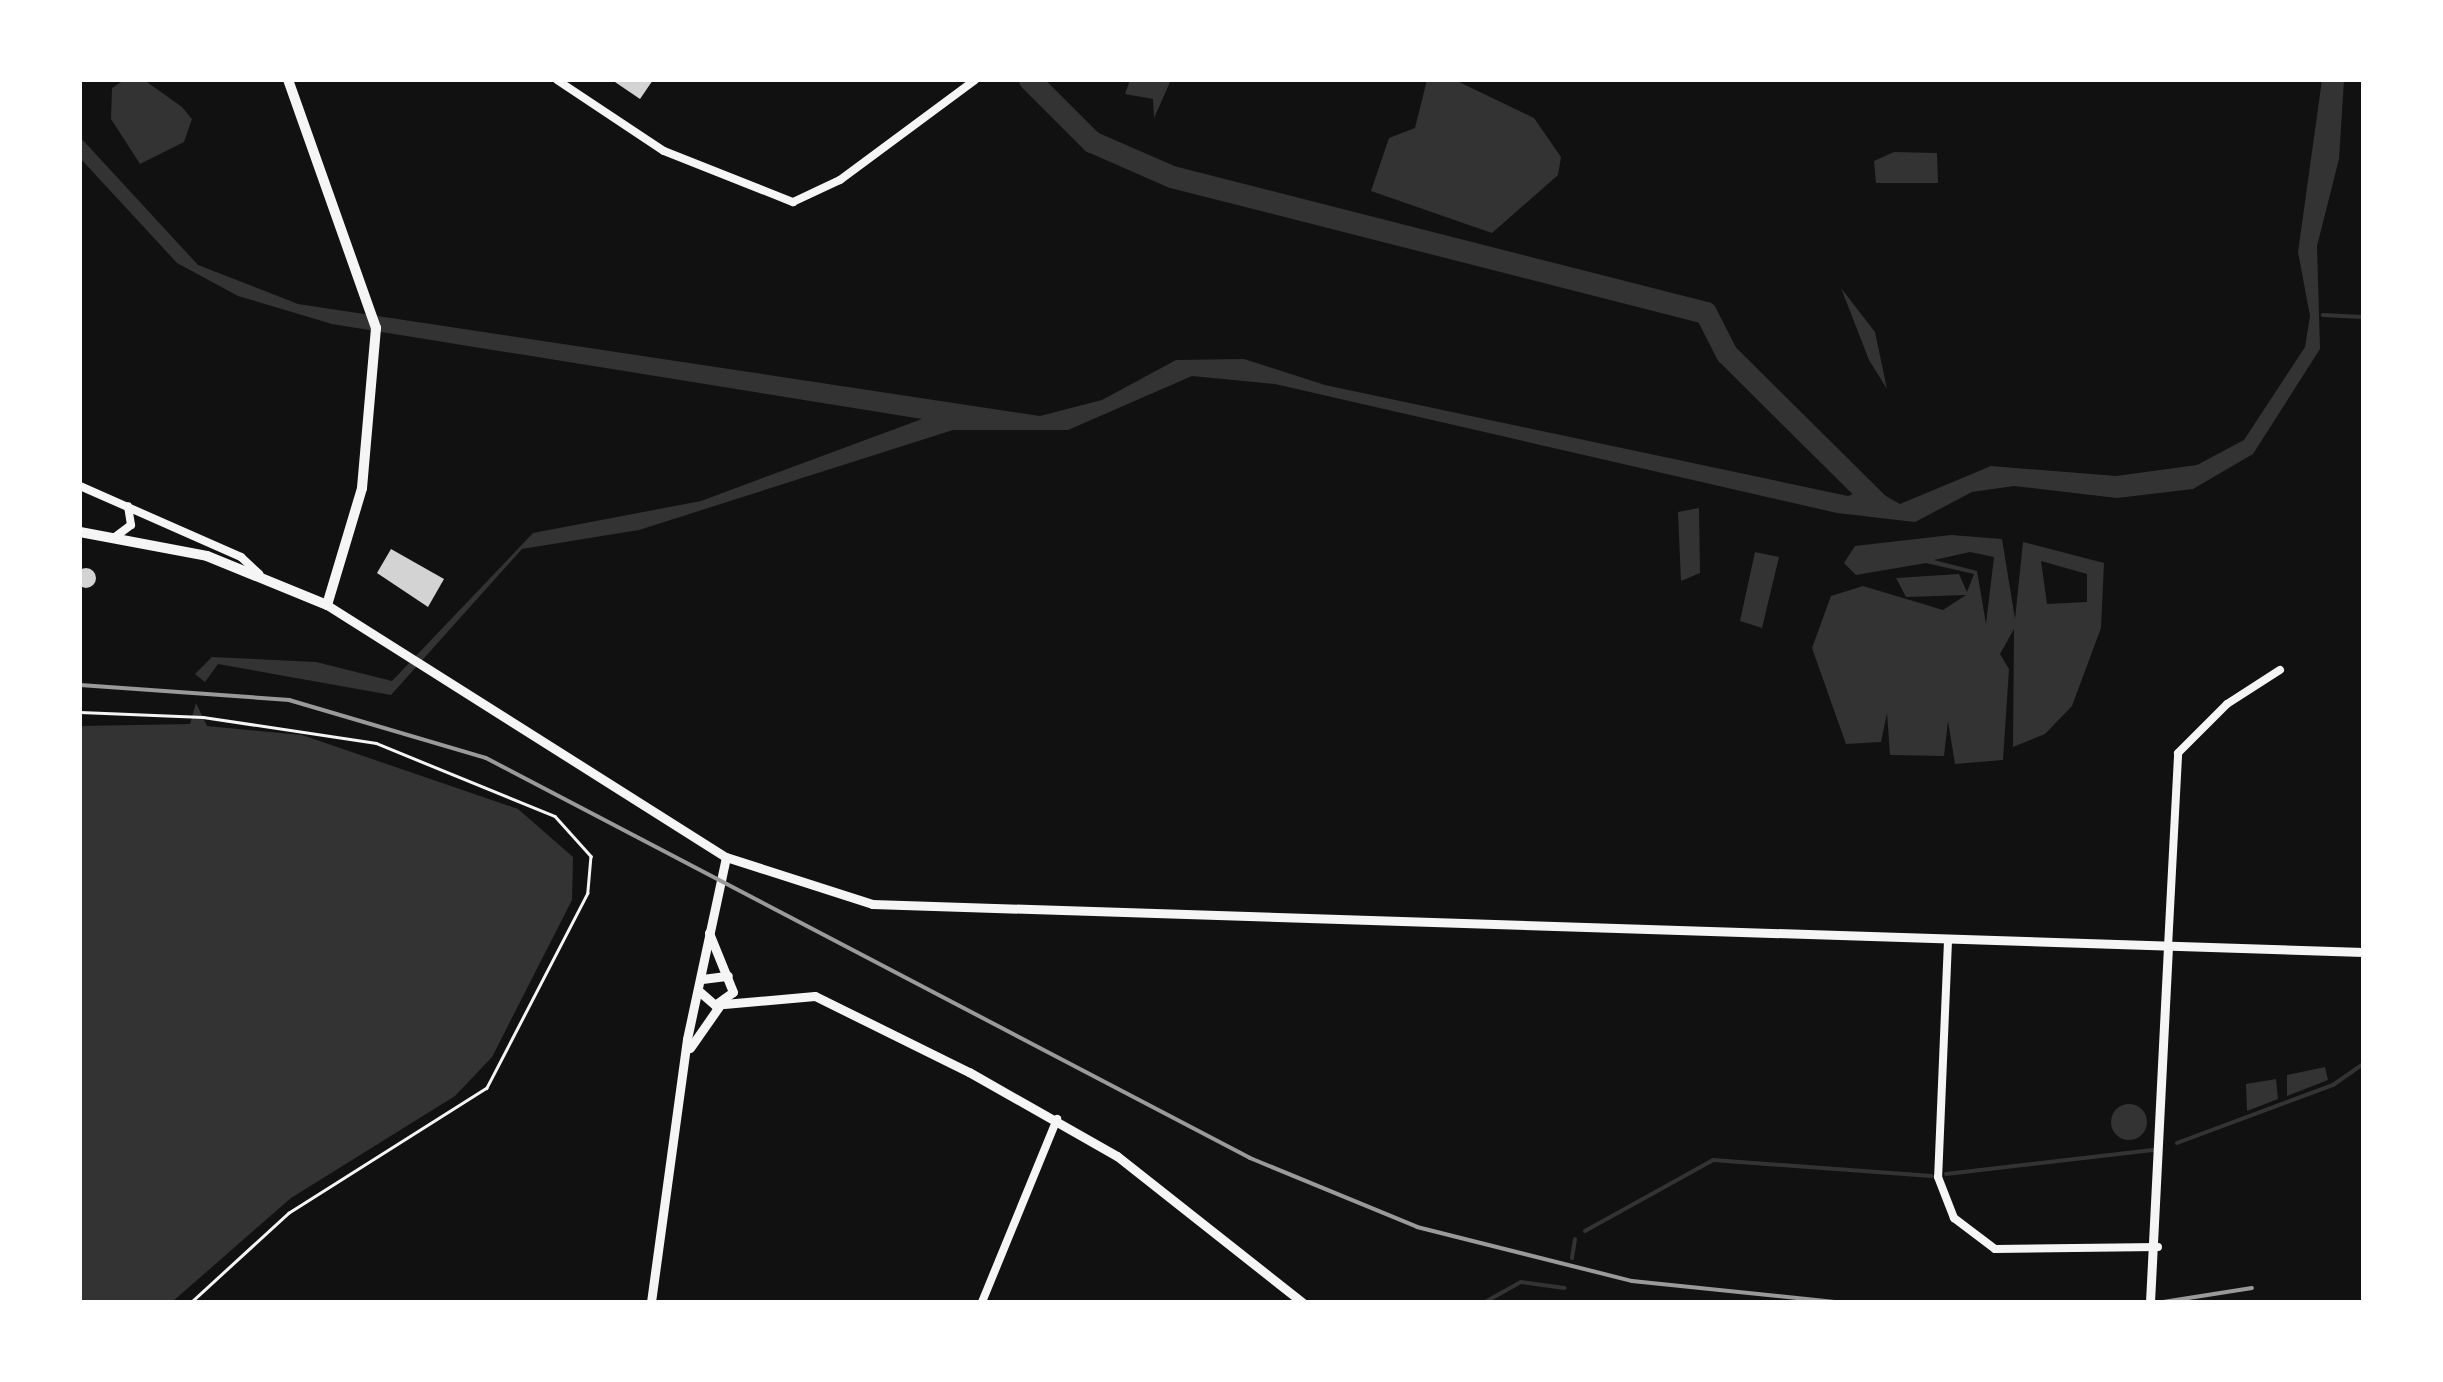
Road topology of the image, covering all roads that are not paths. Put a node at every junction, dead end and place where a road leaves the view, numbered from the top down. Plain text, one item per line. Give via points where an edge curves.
1 (288, 80) edge
2 (557, 80) edge
3 (975, 80) edge
4 (80, 486) edge
5 (128, 506) junction
6 (80, 532) edge
7 (115, 538) junction
8 (260, 575) junction
9 (328, 605) junction
10 (2280, 670) dead end
11 (726, 857) junction
12 (709, 934) junction
13 (1948, 941) junction
14 (2168, 946) junction
15 (2363, 952) edge
16 (728, 976) junction
17 (702, 979) junction
18 (734, 986) junction
19 (700, 992) junction
20 (753, 998) junction
21 (722, 1004) junction
22 (686, 1060) junction
23 (1057, 1118) junction
24 (2158, 1247) junction
25 (652, 1302) edge
26 (982, 1302) edge
27 (1302, 1302) edge
28 (2150, 1302) edge

1 - 9 main road via 372,299 376,362 358,505
2 - 3 street via 664,151 793,202 840,180
4 - 5 street
5 - 7 street via 130,525
5 - 8 street via 241,557
6 - 7 main road
7 - 8 main road
8 - 9 main road
9 - 11 street
10 - 14 street via 2227,704 2178,753
11 - 12 street
11 - 13 street via 805,888 950,912
12 - 16 street
12 - 17 street
13 - 14 street
13 - 24 street via 1938,1177 1954,1218 1994,1249
14 - 15 street
14 - 24 street
16 - 17 street
16 - 18 street
17 - 19 street
18 - 20 street
18 - 21 street
19 - 21 street
19 - 22 street
20 - 21 street
20 - 23 street via 827,1000
21 - 22 street
22 - 25 street
23 - 26 street
23 - 27 street
24 - 28 street

